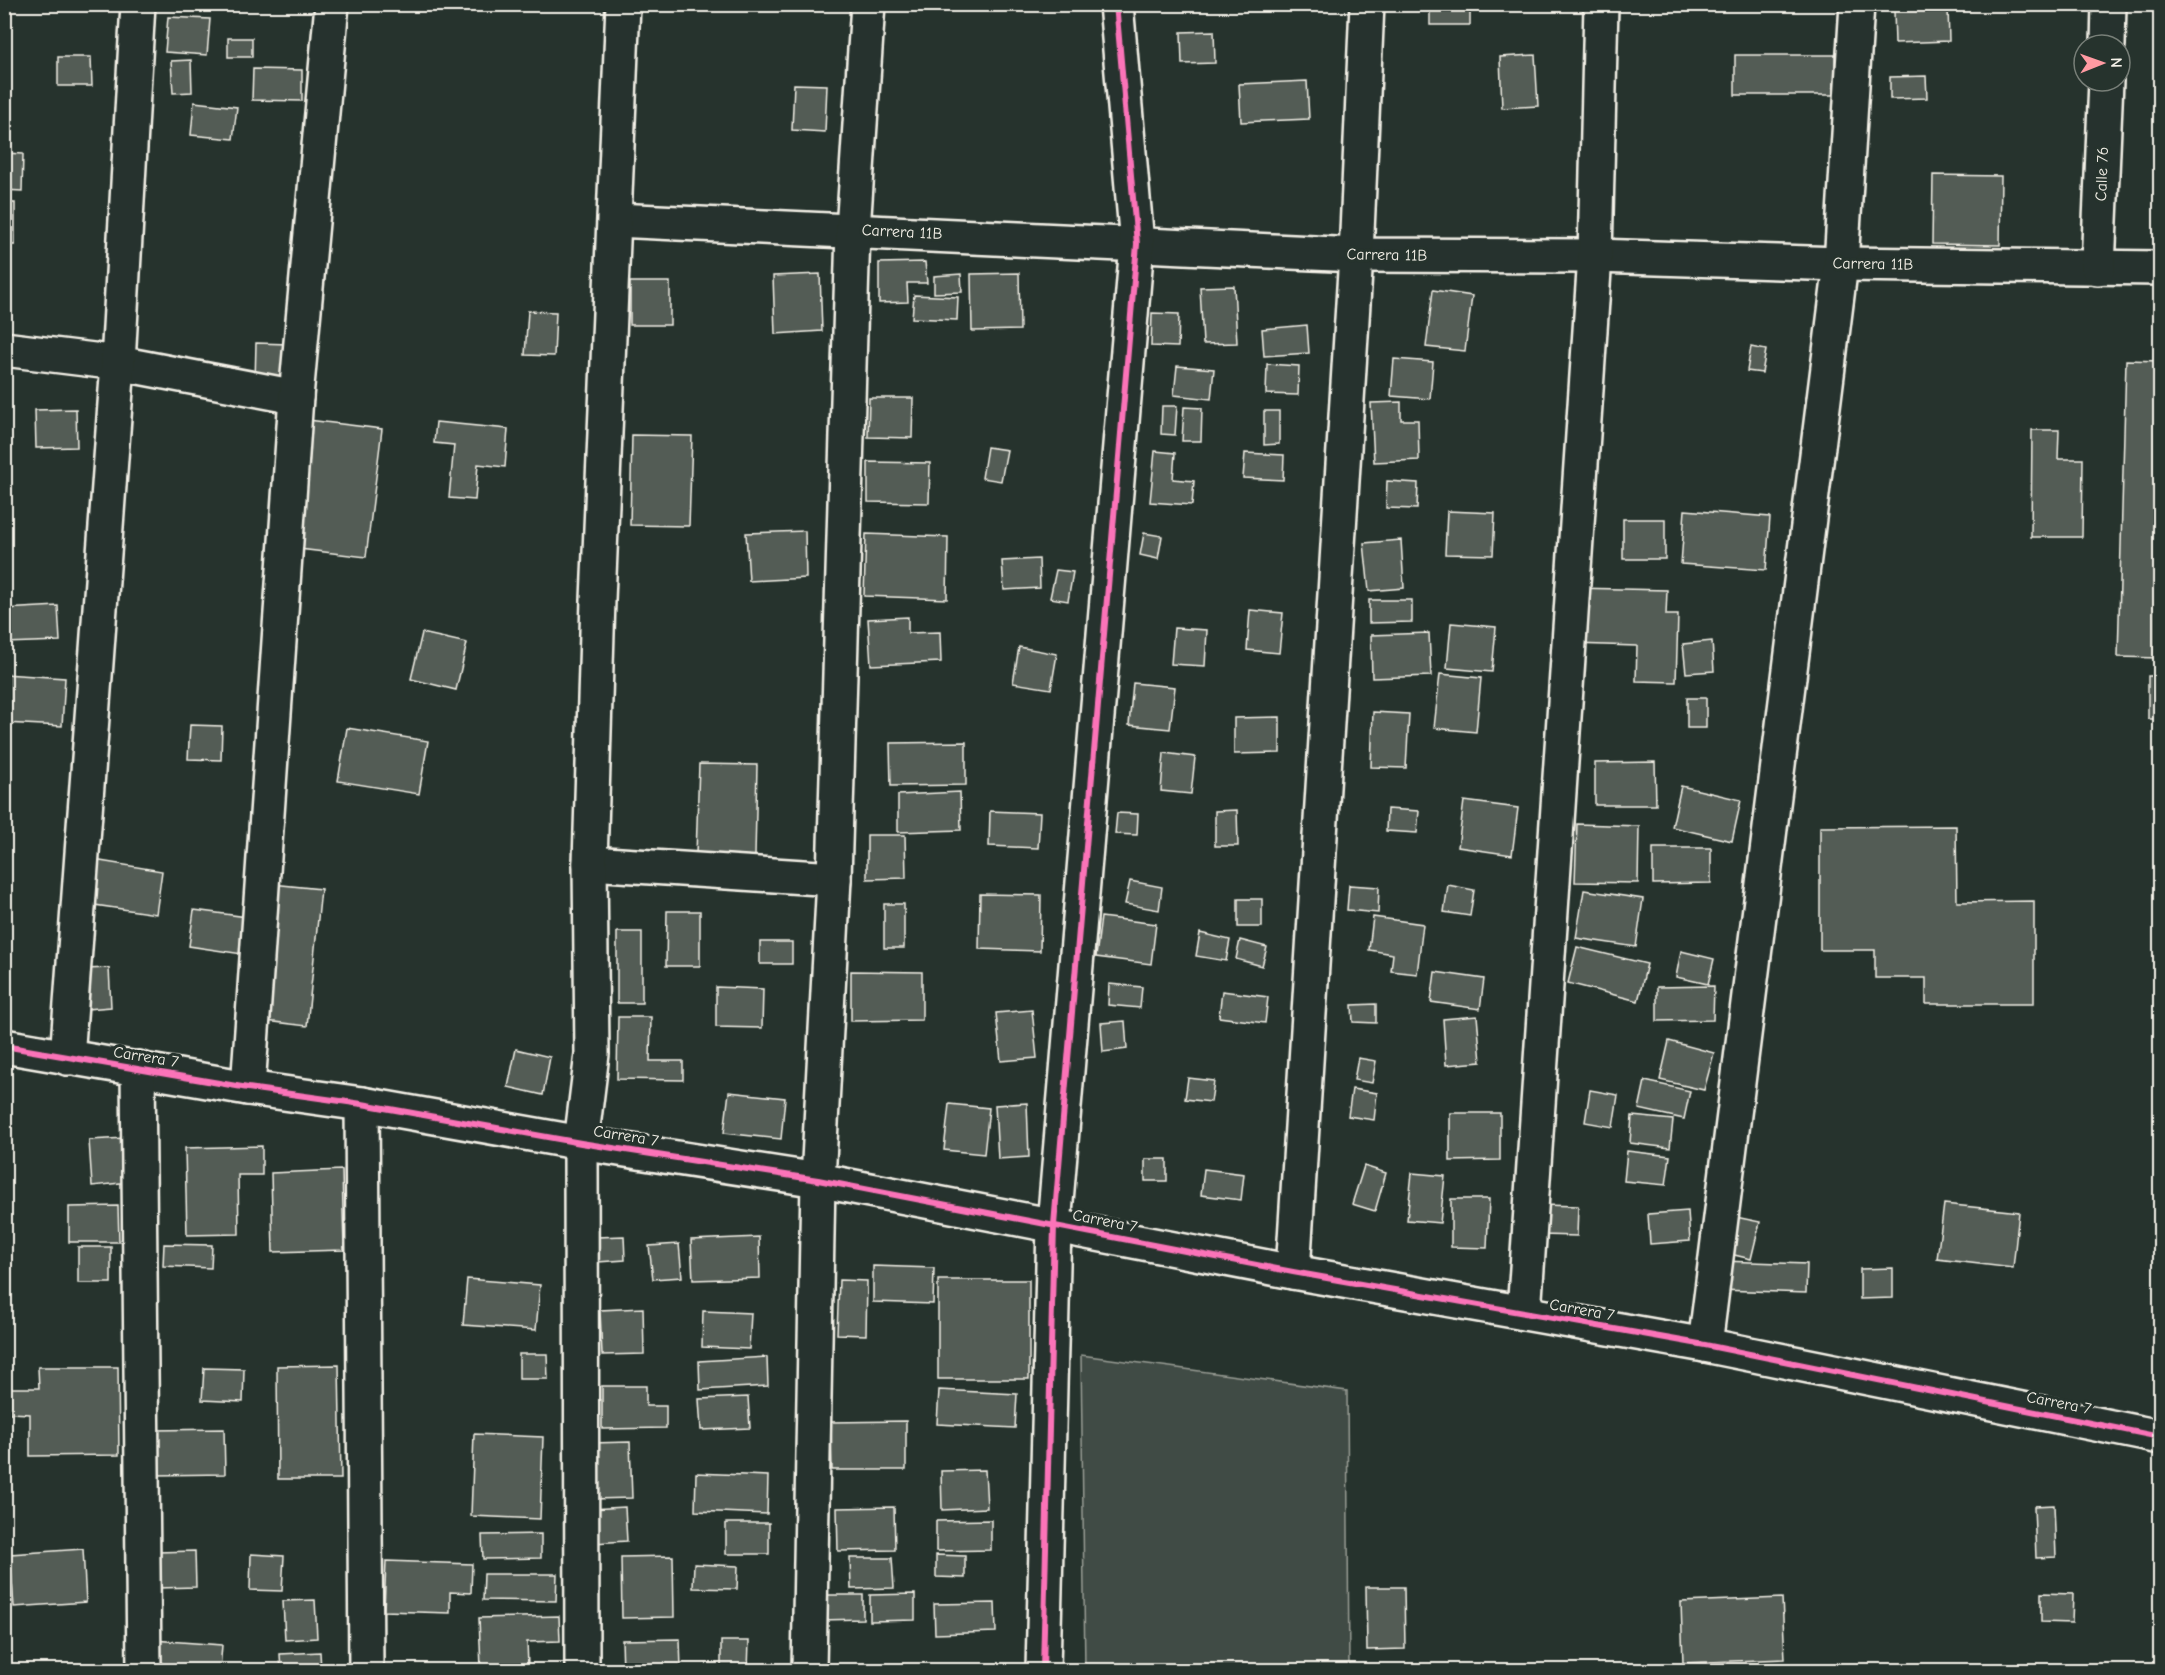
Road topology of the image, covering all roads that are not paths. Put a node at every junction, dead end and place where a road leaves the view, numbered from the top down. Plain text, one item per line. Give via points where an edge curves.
1 (138, 4) edge
2 (332, 4) edge
3 (623, 4) edge
4 (868, 4) edge
5 (1116, 4) edge
6 (1367, 4) edge
7 (1602, 4) edge
8 (1857, 4) edge
9 (2109, 4) edge
10 (2108, 33) edge
11 (2105, 93) edge
12 (615, 220) junction
13 (853, 230) junction
14 (1137, 244) junction
15 (1356, 255) junction
16 (1595, 256) junction
17 (1841, 264) junction
18 (2098, 268) junction
19 (2160, 268) edge
20 (4, 349) edge
21 (118, 363) junction
22 (296, 397) junction
23 (590, 862) junction
24 (834, 879) junction
25 (4, 1046) edge
26 (67, 1058) junction
27 (138, 1068) junction
28 (248, 1088) junction
29 (362, 1104) junction
30 (581, 1143) junction
31 (818, 1180) junction
32 (1054, 1225) junction
33 (1293, 1272) junction
34 (1524, 1313) junction
35 (1705, 1345) junction
36 (2160, 1437) edge
37 (144, 1671) edge
38 (366, 1671) edge
39 (582, 1671) edge
40 (809, 1671) edge
41 (1043, 1671) edge

1 - 21 street
2 - 22 street
3 - 12 street
4 - 13 street
5 - 14 street
6 - 15 street
7 - 16 street
8 - 17 street
9 - 10 street
11 - 18 street, Calle 76
12 - 13 street, Carrera 11B
12 - 23 street
13 - 14 street, Carrera 11B
13 - 24 street
14 - 15 street, Carrera 11B
14 - 32 street
15 - 16 street, Carrera 11B
15 - 33 street
16 - 17 street, Carrera 11B
16 - 34 street
17 - 18 street, Carrera 11B
17 - 35 street
18 - 19 street, Carrera 11B
20 - 21 street
21 - 22 street
21 - 26 street
22 - 28 street
23 - 24 street
23 - 30 street via 592,1054
24 - 31 street
25 - 26 street, Carrera 7
26 - 27 street, Carrera 7
27 - 28 street, Carrera 7
27 - 37 street
28 - 29 street, Carrera 7
29 - 30 street, Carrera 7
29 - 38 street
30 - 31 street, Carrera 7
30 - 39 street
31 - 32 street, Carrera 7
31 - 40 street
32 - 33 street, Carrera 7
32 - 41 street
33 - 34 street, Carrera 7
34 - 35 street, Carrera 7
35 - 36 street, Carrera 7

